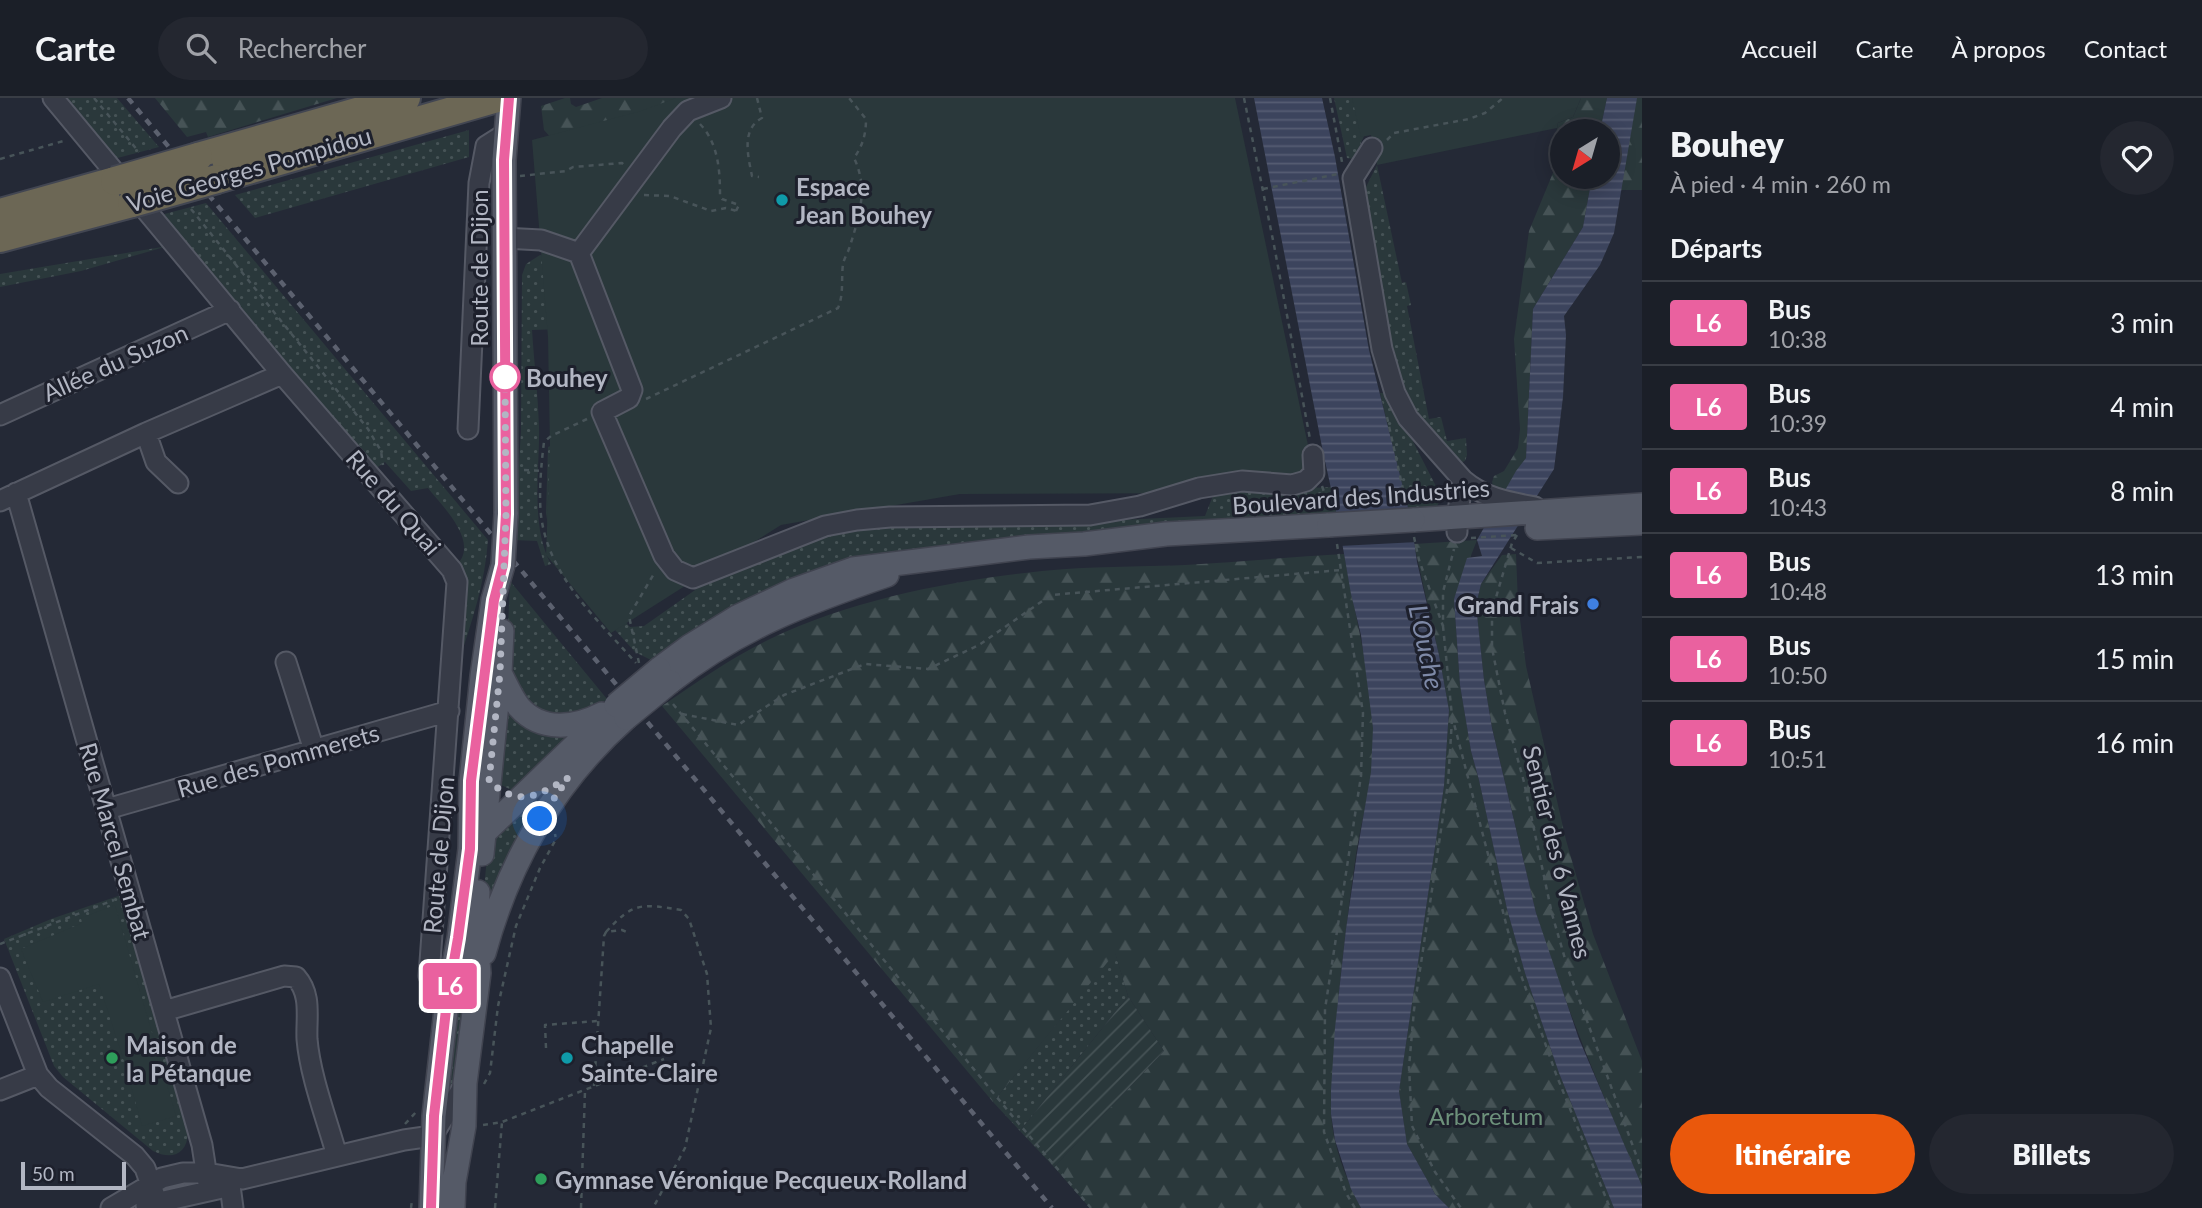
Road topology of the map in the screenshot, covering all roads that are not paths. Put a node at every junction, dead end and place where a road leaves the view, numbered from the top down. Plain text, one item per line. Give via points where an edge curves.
1 (52, 98) edge
2 (405, 98) edge
3 (509, 98) edge
4 (721, 98) edge
5 (486, 101) edge
6 (505, 134) junction
7 (1372, 148) road end
8 (123, 192) junction
9 (0, 213) edge
10 (505, 238) junction
11 (0, 239) edge
12 (579, 253) junction
13 (230, 310) junction
14 (282, 374) junction
15 (0, 415) edge
16 (468, 429) dead end
17 (146, 433) junction
18 (1313, 455) road end
19 (1463, 480) junction
20 (177, 483) dead end
21 (8, 497) edge
22 (1642, 505) edge
23 (1642, 523) edge
24 (1526, 527) junction
25 (1461, 529) junction
26 (503, 565) junction
27 (286, 662) dead end
28 (500, 673) junction
29 (449, 711) junction
30 (621, 712) junction
31 (475, 745) junction
32 (314, 750) junction
33 (568, 778) junction
34 (489, 781) junction
35 (520, 797) junction
36 (107, 809) junction
37 (477, 841) junction
38 (478, 973) junction
39 (0, 978) edge
40 (447, 1001) junction
41 (164, 1012) junction
42 (38, 1075) junction
43 (465, 1083) junction
44 (0, 1090) edge
45 (432, 1136) junction
46 (337, 1156) junction
47 (233, 1181) junction
48 (208, 1182) junction
49 (454, 1182) junction
50 (154, 1194) junction
51 (111, 1208) edge
52 (131, 1208) edge
53 (233, 1208) edge
54 (431, 1208) edge
55 (453, 1208) edge

1 - 13 street, Rue du Quai
2 - 8 highway, Voie Georges Pompidou, bridge via 198,158
3 - 6 main road, Route de Dijon
4 - 12 street via 688,111 672,128
5 - 8 highway, Voie Georges Pompidou, bridge via 217,179
6 - 10 main road, Route de Dijon
6 - 16 street via 486,146 479,183
7 - 19 street via 1353,178 1382,349 1408,418
8 - 9 highway, Voie Georges Pompidou
8 - 11 highway, Voie Georges Pompidou
10 - 12 street via 541,240
10 - 26 main road, Route de Dijon, bridge
12 - 18 street via 632,390 629,398 602,412 664,556 675,570 693,578 825,526 857,520 1090,515 1242,481 1292,485 1314,473
13 - 14 street, Rue du Quai
13 - 15 street, Allée du Suzon
14 - 17 street
14 - 29 street, Rue du Quai via 455,576
17 - 20 street via 156,462
17 - 21 street
19 - 24 street
19 - 25 street
21 - 36 street, Rue Marcel Sembat
22 - 24 main road, Boulevard des Industries
23 - 24 main road, Boulevard des Industries
24 - 25 main road, Boulevard des Industries
25 - 30 main road, Boulevard des Industries, bridge via 1166,534 853,569 794,590 728,622 690,646 660,680
26 - 28 main road, Route de Dijon
26 - 31 main road, Route de Dijon via 494,600
27 - 32 street
28 - 30 main road, Boulevard des Industries via 518,706 547,724 568,726
28 - 34 main road, Route de Dijon
29 - 32 street, Rue des Pommerets
29 - 40 street, Rue du Quai via 429,976
30 - 33 main road, Boulevard des Industries
30 - 35 main road, Boulevard des Industries
31 - 34 main road, Route de Dijon
31 - 37 main road, Route de Dijon via 471,781
32 - 36 street, Rue des Pommerets
33 - 35 main road
33 - 38 main road, Boulevard des Industries via 514,867
34 - 35 main road, Route de Dijon via 500,791
34 - 37 main road, Route de Dijon
35 - 37 main road, Boulevard des Industries
36 - 41 street, Rue Marcel Sembat
37 - 38 main road, Route de Dijon
37 - 40 main road, Route de Dijon
38 - 43 main road, Route de Dijon
39 - 42 street
40 - 45 main road, Route de Dijon
41 - 46 street via 284,976 296,977 307,996 310,1060
41 - 48 street, Rue Marcel Sembat via 202,1144
42 - 44 street
42 - 50 street via 135,1156 145,1168
43 - 45 street, Route de Dijon
43 - 49 main road, Route de Dijon via 464,1126
45 - 46 street
45 - 49 street via 448,1160
45 - 54 main road, Route de Dijon
46 - 47 street
47 - 48 street
47 - 53 street
48 - 50 street via 183,1173 162,1178
49 - 55 main road, Route de Dijon
50 - 51 street
50 - 52 street

